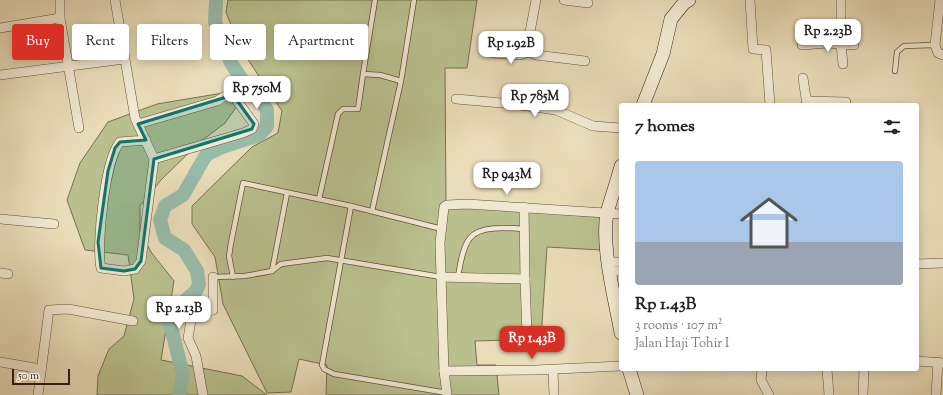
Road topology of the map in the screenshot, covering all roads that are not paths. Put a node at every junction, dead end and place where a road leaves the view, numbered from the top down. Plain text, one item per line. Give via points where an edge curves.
1 (60, 0) edge
2 (115, 0) edge
3 (375, 0) edge
4 (414, 0) edge
5 (536, 0) edge
6 (564, 0) edge
7 (750, 0) edge
8 (841, 0) edge
9 (940, 0) edge
10 (685, 1) edge
11 (588, 3) dead end
12 (60, 18) junction
13 (119, 24) edge
14 (0, 28) edge
15 (802, 45) dead end
16 (841, 45) junction
17 (854, 45) dead end
18 (935, 45) junction
19 (527, 51) junction
20 (493, 53) dead end
21 (943, 55) edge
22 (116, 60) edge
23 (124, 60) edge
24 (585, 61) dead end
25 (843, 64) dead end
26 (69, 66) junction
27 (895, 71) dead end
28 (363, 74) junction
29 (0, 75) edge
30 (803, 78) dead end
31 (401, 81) junction
32 (456, 99) dead end
33 (846, 102) dead end
34 (644, 103) edge
35 (770, 103) edge
36 (806, 103) edge
37 (138, 124) junction
38 (79, 128) dead end
39 (619, 128) edge
40 (146, 140) junction
41 (154, 159) junction
42 (618, 186) edge
43 (287, 194) junction
44 (319, 199) junction
45 (351, 206) junction
46 (524, 207) junction
47 (372, 211) junction
48 (607, 214) junction
49 (619, 214) edge
50 (0, 219) edge
51 (54, 224) dead end
52 (442, 229) junction
53 (524, 229) junction
54 (341, 260) junction
55 (943, 263) edge
56 (919, 264) edge
57 (615, 267) edge
58 (272, 271) junction
59 (213, 277) joint
60 (233, 277) junction
61 (441, 277) junction
62 (458, 278) junction
63 (525, 279) junction
64 (619, 310) edge
65 (133, 321) dead end
66 (527, 334) dead end
67 (919, 361) edge
68 (0, 362) edge
69 (940, 362) edge
70 (619, 366) edge
71 (41, 369) junction
72 (553, 370) junction
73 (444, 371) junction
74 (630, 371) edge
75 (762, 371) edge
76 (827, 371) edge
77 (864, 371) edge
78 (447, 394) edge
79 (38, 395) edge
80 (203, 395) edge
81 (554, 395) edge
82 (638, 395) edge
83 (769, 395) edge
84 (830, 395) edge
85 (863, 395) edge
86 (936, 395) edge

1 - 12 street
2 - 13 street
3 - 28 lane
4 - 31 lane
5 - 19 street
6 - 11 street
7 - 35 street via 753,48 766,50
8 - 16 street
9 - 18 street
10 - 34 main road via 671,19 663,54
12 - 14 street
12 - 26 street
15 - 16 street
16 - 17 street
16 - 25 street
18 - 21 street via 938,53
18 - 27 lane via 904,46 897,52
19 - 20 street via 520,56
19 - 24 street via 536,55
22 - 26 street
23 - 37 street
26 - 29 street
26 - 38 street
28 - 31 lane via 380,75
28 - 44 lane via 358,109 343,109 338,114
30 - 36 street
31 - 47 lane
32 - 39 street via 556,110 593,126
33 - 36 street
37 - 40 street
37 - 41 street via 217,101 229,94 233,95 254,124 252,129 243,133
40 - 41 street
40 - 41 street via 120,142 114,148 108,171 98,242 101,268 124,271 135,269 141,261
42 - 48 main road
43 - 44 lane
43 - 58 lane
43 - 60 lane via 241,184 229,256
44 - 45 lane
45 - 47 lane
45 - 54 lane
46 - 48 street
46 - 52 street via 447,204 443,210
46 - 53 street
47 - 52 lane
48 - 49 street
48 - 57 main road via 606,240
50 - 51 street
52 - 61 street
53 - 62 lane via 476,232 466,246
53 - 63 street
54 - 58 lane via 327,258 281,264
54 - 61 lane
54 - 78 lane via 322,360 324,369 334,374
55 - 56 street
57 - 64 main road
58 - 60 lane
59 - 60 lane
59 - 80 street via 213,310 192,315 188,338 196,356
61 - 62 street
61 - 73 street
62 - 63 street
63 - 66 street
65 - 71 street via 68,309 48,310
67 - 69 street
68 - 71 street
69 - 86 street
70 - 72 street
71 - 79 street
72 - 73 street
72 - 81 street
73 - 78 street
74 - 82 main road
75 - 83 street via 761,380
76 - 84 street
77 - 85 street

